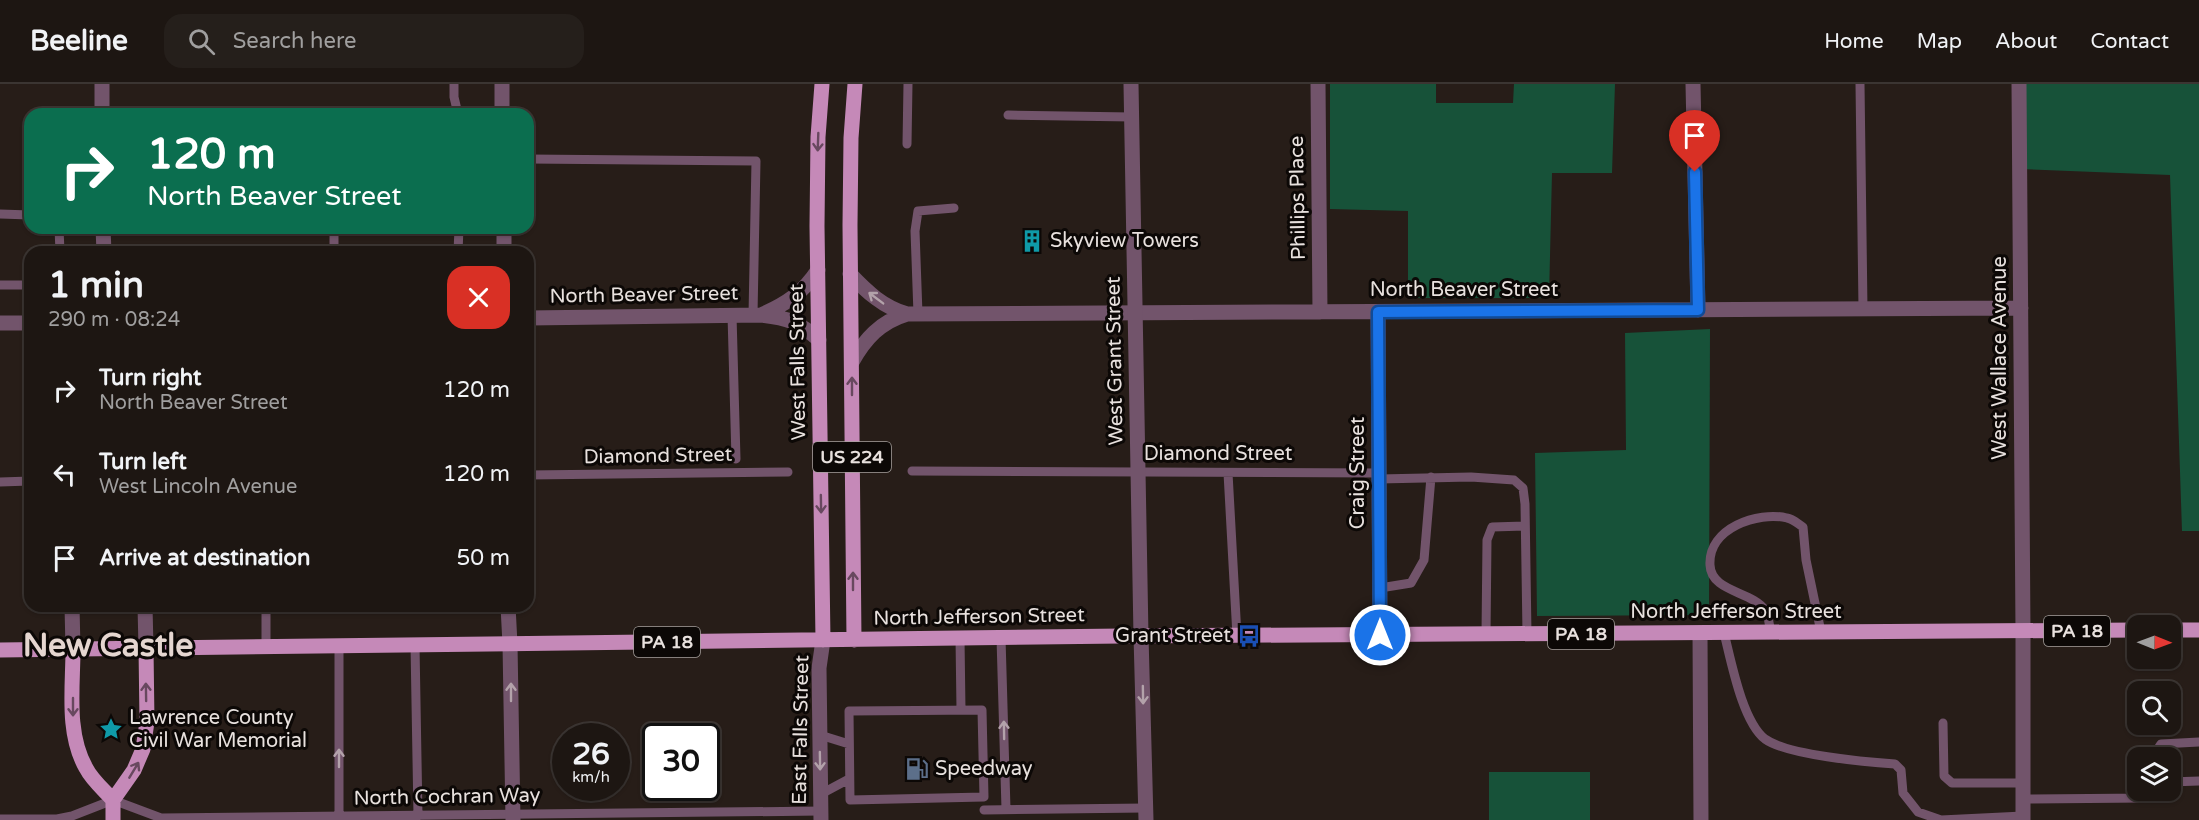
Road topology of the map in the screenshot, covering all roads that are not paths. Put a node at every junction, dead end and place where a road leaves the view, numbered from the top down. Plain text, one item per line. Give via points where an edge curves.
1 (102, 84) edge
2 (454, 84) edge
3 (502, 84) edge
4 (822, 84) edge
5 (855, 84) edge
6 (908, 84) edge
7 (1131, 84) edge
8 (1318, 84) edge
9 (1693, 84) edge
10 (1860, 84) edge
11 (2019, 84) edge
12 (102, 108) edge
13 (457, 108) edge
14 (502, 108) edge
15 (1008, 115) dead end
16 (1132, 117) junction
17 (907, 144) dead end
18 (534, 159) edge
19 (954, 208) dead end
20 (0, 214) edge
21 (24, 215) edge
22 (818, 270) junction
23 (850, 274) junction
24 (0, 285) edge
25 (24, 285) edge
26 (2021, 308) junction
27 (1863, 309) junction
28 (1698, 310) junction
29 (1320, 312) junction
30 (1378, 312) junction
31 (1136, 313) junction
32 (912, 314) junction
33 (732, 315) junction
34 (757, 315) junction
35 (534, 318) edge
36 (24, 322) edge
37 (0, 323) edge
38 (819, 340) junction
39 (852, 362) junction
40 (736, 459) dead end
41 (912, 471) dead end
42 (788, 472) dead end
43 (1138, 472) junction
44 (1228, 472) junction
45 (534, 475) edge
46 (1379, 476) junction
47 (1431, 477) junction
48 (0, 482) edge
49 (24, 482) edge
50 (1525, 526) junction
51 (1380, 588) junction
52 (72, 612) edge
53 (145, 612) edge
54 (266, 612) edge
55 (508, 612) edge
56 (2127, 630) edge
57 (2181, 630) edge
58 (2199, 630) edge
59 (2023, 631) junction
60 (1821, 632) junction
61 (1700, 633) junction
62 (1724, 633) junction
63 (1771, 633) junction
64 (1486, 634) junction
65 (1527, 634) junction
66 (1380, 635) junction
67 (1142, 636) junction
68 (1237, 636) junction
69 (960, 638) junction
70 (1001, 638) junction
71 (854, 639) junction
72 (823, 640) junction
73 (510, 644) junction
74 (339, 645) junction
75 (415, 645) junction
76 (266, 646) junction
77 (146, 648) junction
78 (72, 649) junction
79 (0, 650) edge
80 (961, 710) junction
81 (1943, 723) dead end
82 (820, 735) junction
83 (2199, 742) edge
84 (849, 744) junction
85 (2159, 747) edge
86 (849, 779) junction
87 (2199, 781) edge
88 (2181, 782) edge
89 (2023, 783) junction
90 (821, 794) junction
91 (984, 797) junction
92 (2127, 798) edge
93 (2023, 799) junction
94 (113, 800) junction
95 (1006, 809) junction
96 (984, 810) junction
97 (1146, 814) edge
98 (339, 816) junction
99 (418, 816) junction
100 (821, 816) edge
101 (512, 817) edge
102 (294, 818) edge
103 (2023, 818) edge
104 (0, 819) edge
105 (113, 820) edge
106 (984, 820) edge
107 (1701, 820) edge

1 - 12 street
2 - 13 lane
3 - 14 street
4 -> 22 main road, West Falls Street / US 224
5 - 23 main road, US 224
6 - 17 lane
7 - 16 street, West Grant Street
8 - 29 street, Phillips Place
9 - 28 street
10 - 27 lane
11 - 26 street, West Wallace Avenue
15 - 16 lane
16 - 31 street, West Grant Street
18 - 34 lane via 756,161
19 - 32 lane via 918,211
20 - 21 lane
22 - 34 street, North Beaver Street via 790,301
22 - 38 main road, West Falls Street / US 224
32 -> 23 street, North Beaver Street via 883,304
23 - 39 main road, US 224
24 - 25 lane
26 - 27 street, North Beaver Street
26 - 59 street, West Wallace Avenue
27 - 28 street, North Beaver Street
28 - 30 street, North Beaver Street
29 - 30 street, North Beaver Street
29 - 31 street, North Beaver Street
30 - 46 street, Craig Street
31 - 32 street, North Beaver Street
31 - 43 street, West Grant Street
32 - 39 street, North Beaver Street via 890,320 876,330
33 - 34 street, North Beaver Street
33 - 35 street, North Beaver Street
33 - 40 lane
34 - 38 street, North Beaver Street via 792,320
36 - 37 street
38 -> 72 main road, West Falls Street / US 224
71 -> 39 main road, US 224
41 - 43 lane, Diamond Street
42 - 45 lane, Diamond Street
43 - 44 lane, Diamond Street
43 - 67 street, West Grant Street
44 - 46 lane, Diamond Street
44 - 68 lane
46 - 47 lane, Diamond Street
46 - 51 street, Craig Street
47 - 50 lane, Diamond Street via 1514,480 1522,488
47 - 51 lane via 1424,560 1411,583
48 - 49 lane
50 - 64 lane via 1492,527 1487,540
50 - 65 lane, Diamond Street
51 - 66 street, Craig Street
52 - 78 street
53 - 77 street
54 - 76 lane
55 - 73 street
56 - 59 main road, North Jefferson Street / PA 18
57 - 58 main road
59 - 60 main road, North Jefferson Street / PA 18
59 - 89 street, West Wallace Avenue
60 - 63 main road, North Jefferson Street / PA 18
60 - 63 lane via 1803,527 1789,518 1768,516 1748,519 1722,535 1710,564 1719,582 1765,610
61 - 62 main road, North Jefferson Street / PA 18
61 - 65 main road, North Jefferson Street / PA 18
61 - 107 street
62 - 63 main road, North Jefferson Street / PA 18
62 - 103 lane via 1743,703 1765,739 1832,757 1895,764 1901,770 1903,793 1913,806 1918,812 1941,820
64 - 65 main road, North Jefferson Street / PA 18
64 - 66 main road, North Jefferson Street / PA 18
66 - 68 main road, North Jefferson Street / PA 18
67 - 68 main road, North Jefferson Street / PA 18
67 - 70 main road, North Jefferson Street / PA 18
67 -> 97 street, West Grant Street
69 - 70 main road, North Jefferson Street / PA 18
69 - 71 main road, North Jefferson Street / PA 18
69 - 80 lane
95 -> 70 lane
71 - 72 main road, North Jefferson Street / PA 18
72 - 73 main road, North Jefferson Street / PA 18
72 - 82 street, East Falls Street via 819,668
73 - 75 main road, North Jefferson Street / PA 18
101 -> 73 street
74 - 75 main road, North Jefferson Street / PA 18
74 - 76 main road, North Jefferson Street / PA 18
98 -> 74 lane
75 - 99 lane
76 - 77 main road, North Jefferson Street / PA 18
77 - 78 main road, PA 18
94 -> 77 main road via 143,749 147,722
78 - 79 main road, PA 18
78 -> 94 main road via 77,746 86,768
80 - 84 lane via 849,711
80 - 91 lane via 982,710
81 - 89 lane via 1944,776 1952,783
82 - 84 lane
82 -> 90 street, East Falls Street
83 - 85 lane
84 - 86 lane
86 - 90 lane
86 - 91 lane via 850,800
87 - 88 lane
89 - 93 street, West Wallace Avenue
90 - 100 street, East Falls Street
91 - 96 lane
92 - 93 lane
93 - 103 street, West Wallace Avenue
94 - 102 lane, North Cochran Way via 161,818
94 - 104 lane via 57,819
94 - 105 main road
95 - 96 lane
95 - 97 lane
96 - 106 lane
98 - 99 lane, North Cochran Way
98 - 102 lane, North Cochran Way
99 - 101 lane, North Cochran Way
100 - 101 lane, North Cochran Way

